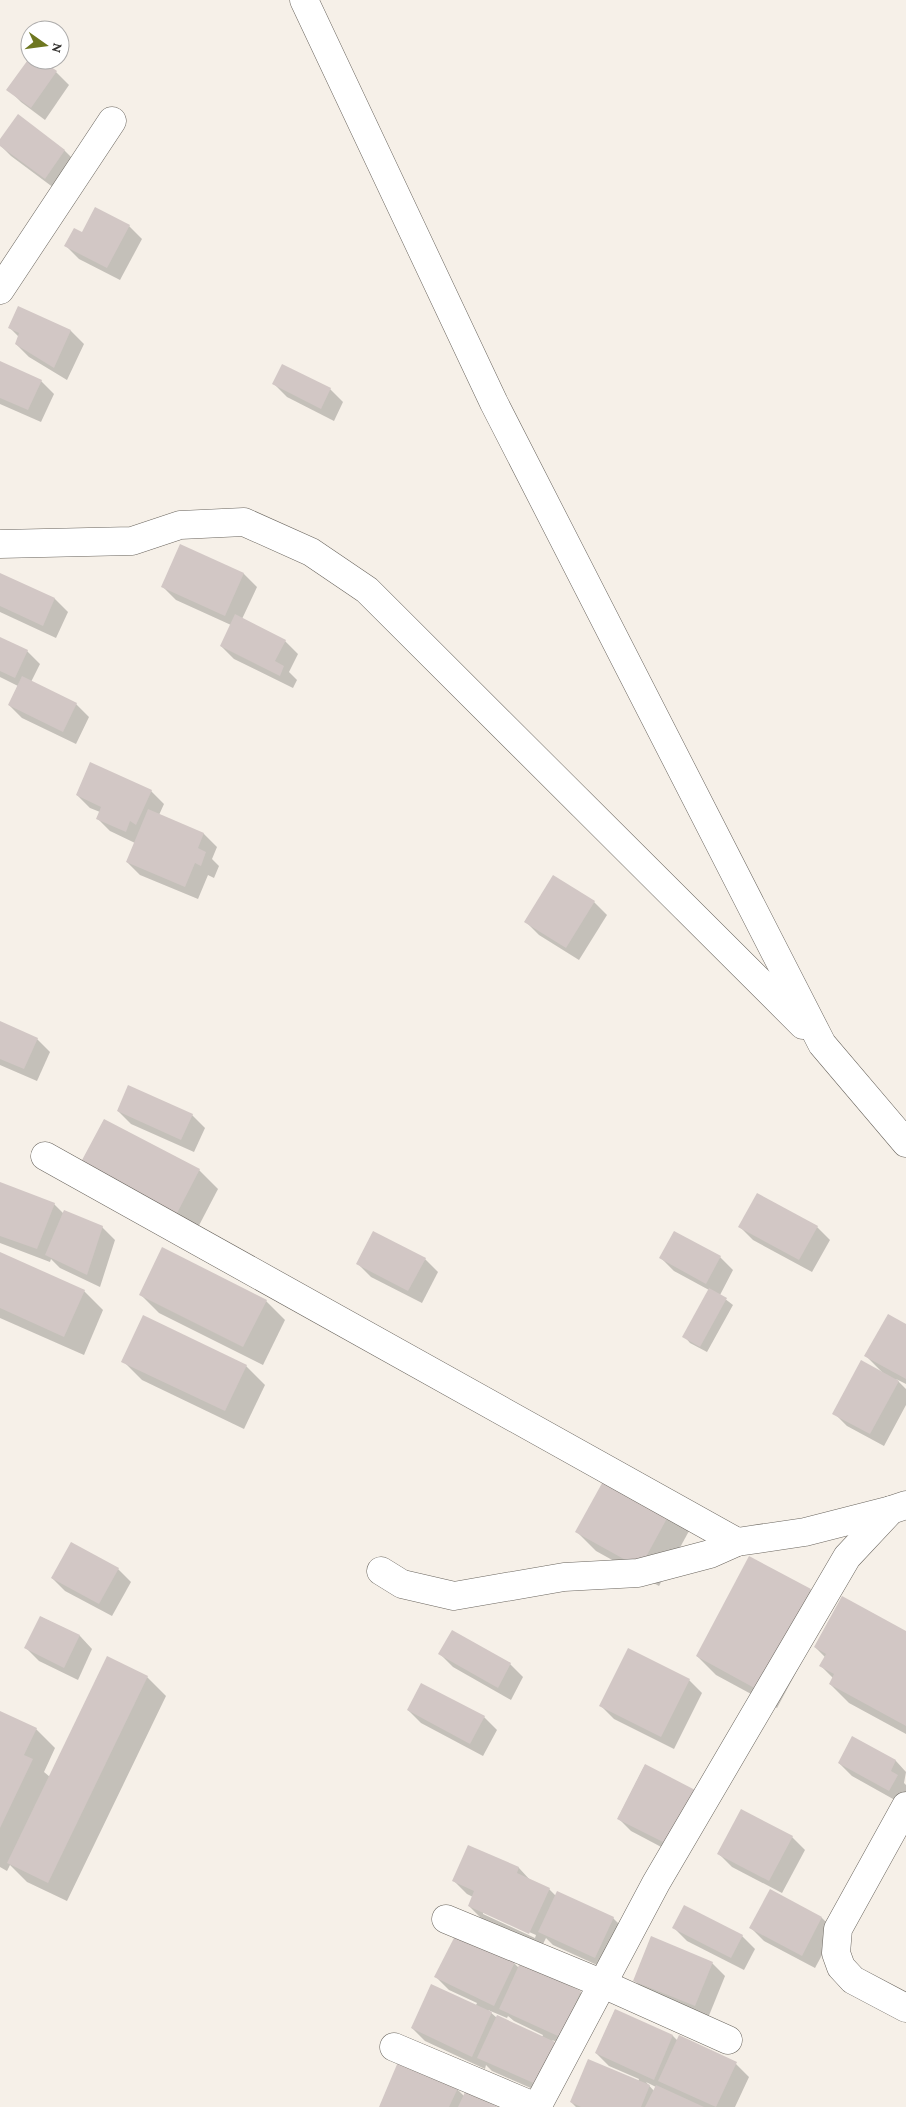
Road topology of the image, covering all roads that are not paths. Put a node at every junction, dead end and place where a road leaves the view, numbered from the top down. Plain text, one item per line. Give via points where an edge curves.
1 (304, 0) edge
2 (112, 121) dead end
3 (0, 290) edge
4 (0, 544) edge
5 (822, 1044) junction
6 (906, 1143) edge
7 (45, 1156) dead end
8 (899, 1507) edge
9 (737, 1542) junction
10 (381, 1572) dead end
11 (906, 1806) edge
12 (446, 1918) dead end
13 (603, 1984) junction
14 (906, 2008) edge
15 (728, 2040) dead end
16 (394, 2047) dead end
17 (536, 2107) edge

1 - 5 street via 494,403
2 - 3 street
4 - 5 street via 132,541 180,525 244,522 311,552 367,590
5 - 6 street
7 - 9 street
8 - 9 street via 804,1532
8 - 13 street via 847,1556 656,1883
9 - 10 street via 710,1554 638,1573 564,1577 454,1596 402,1584
11 - 14 street via 838,1929 836,1953 841,1968 853,1980
12 - 13 street
13 - 15 street
13 - 17 street
16 - 17 street

